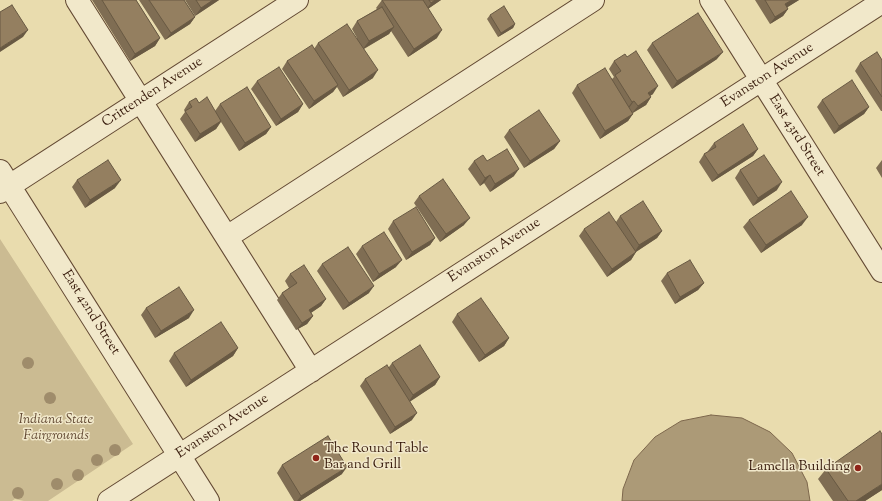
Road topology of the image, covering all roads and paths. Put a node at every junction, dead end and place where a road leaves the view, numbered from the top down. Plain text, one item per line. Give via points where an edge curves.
1 (77, 0) edge
2 (297, 0) edge
3 (593, 0) edge
4 (711, 0) edge
5 (882, 2) edge
6 (761, 80) junction
7 (141, 101) junction
8 (3, 183) edge
9 (227, 237) junction
10 (882, 271) edge
11 (311, 371) junction
12 (180, 456) junction
13 (109, 501) edge
14 (208, 501) edge

1 - 7 street
2 - 7 street, Crittenden Avenue
3 - 9 street
4 - 6 street, East 43rd Street
5 - 6 street, Evanston Avenue
6 - 10 street, East 43rd Street
6 - 11 street, Evanston Avenue
7 - 8 street, Crittenden Avenue
7 - 9 street
8 - 12 street, East 42nd Street
9 - 11 street
11 - 12 street, Evanston Avenue
12 - 13 street, Evanston Avenue
12 - 14 street, East 42nd Street

